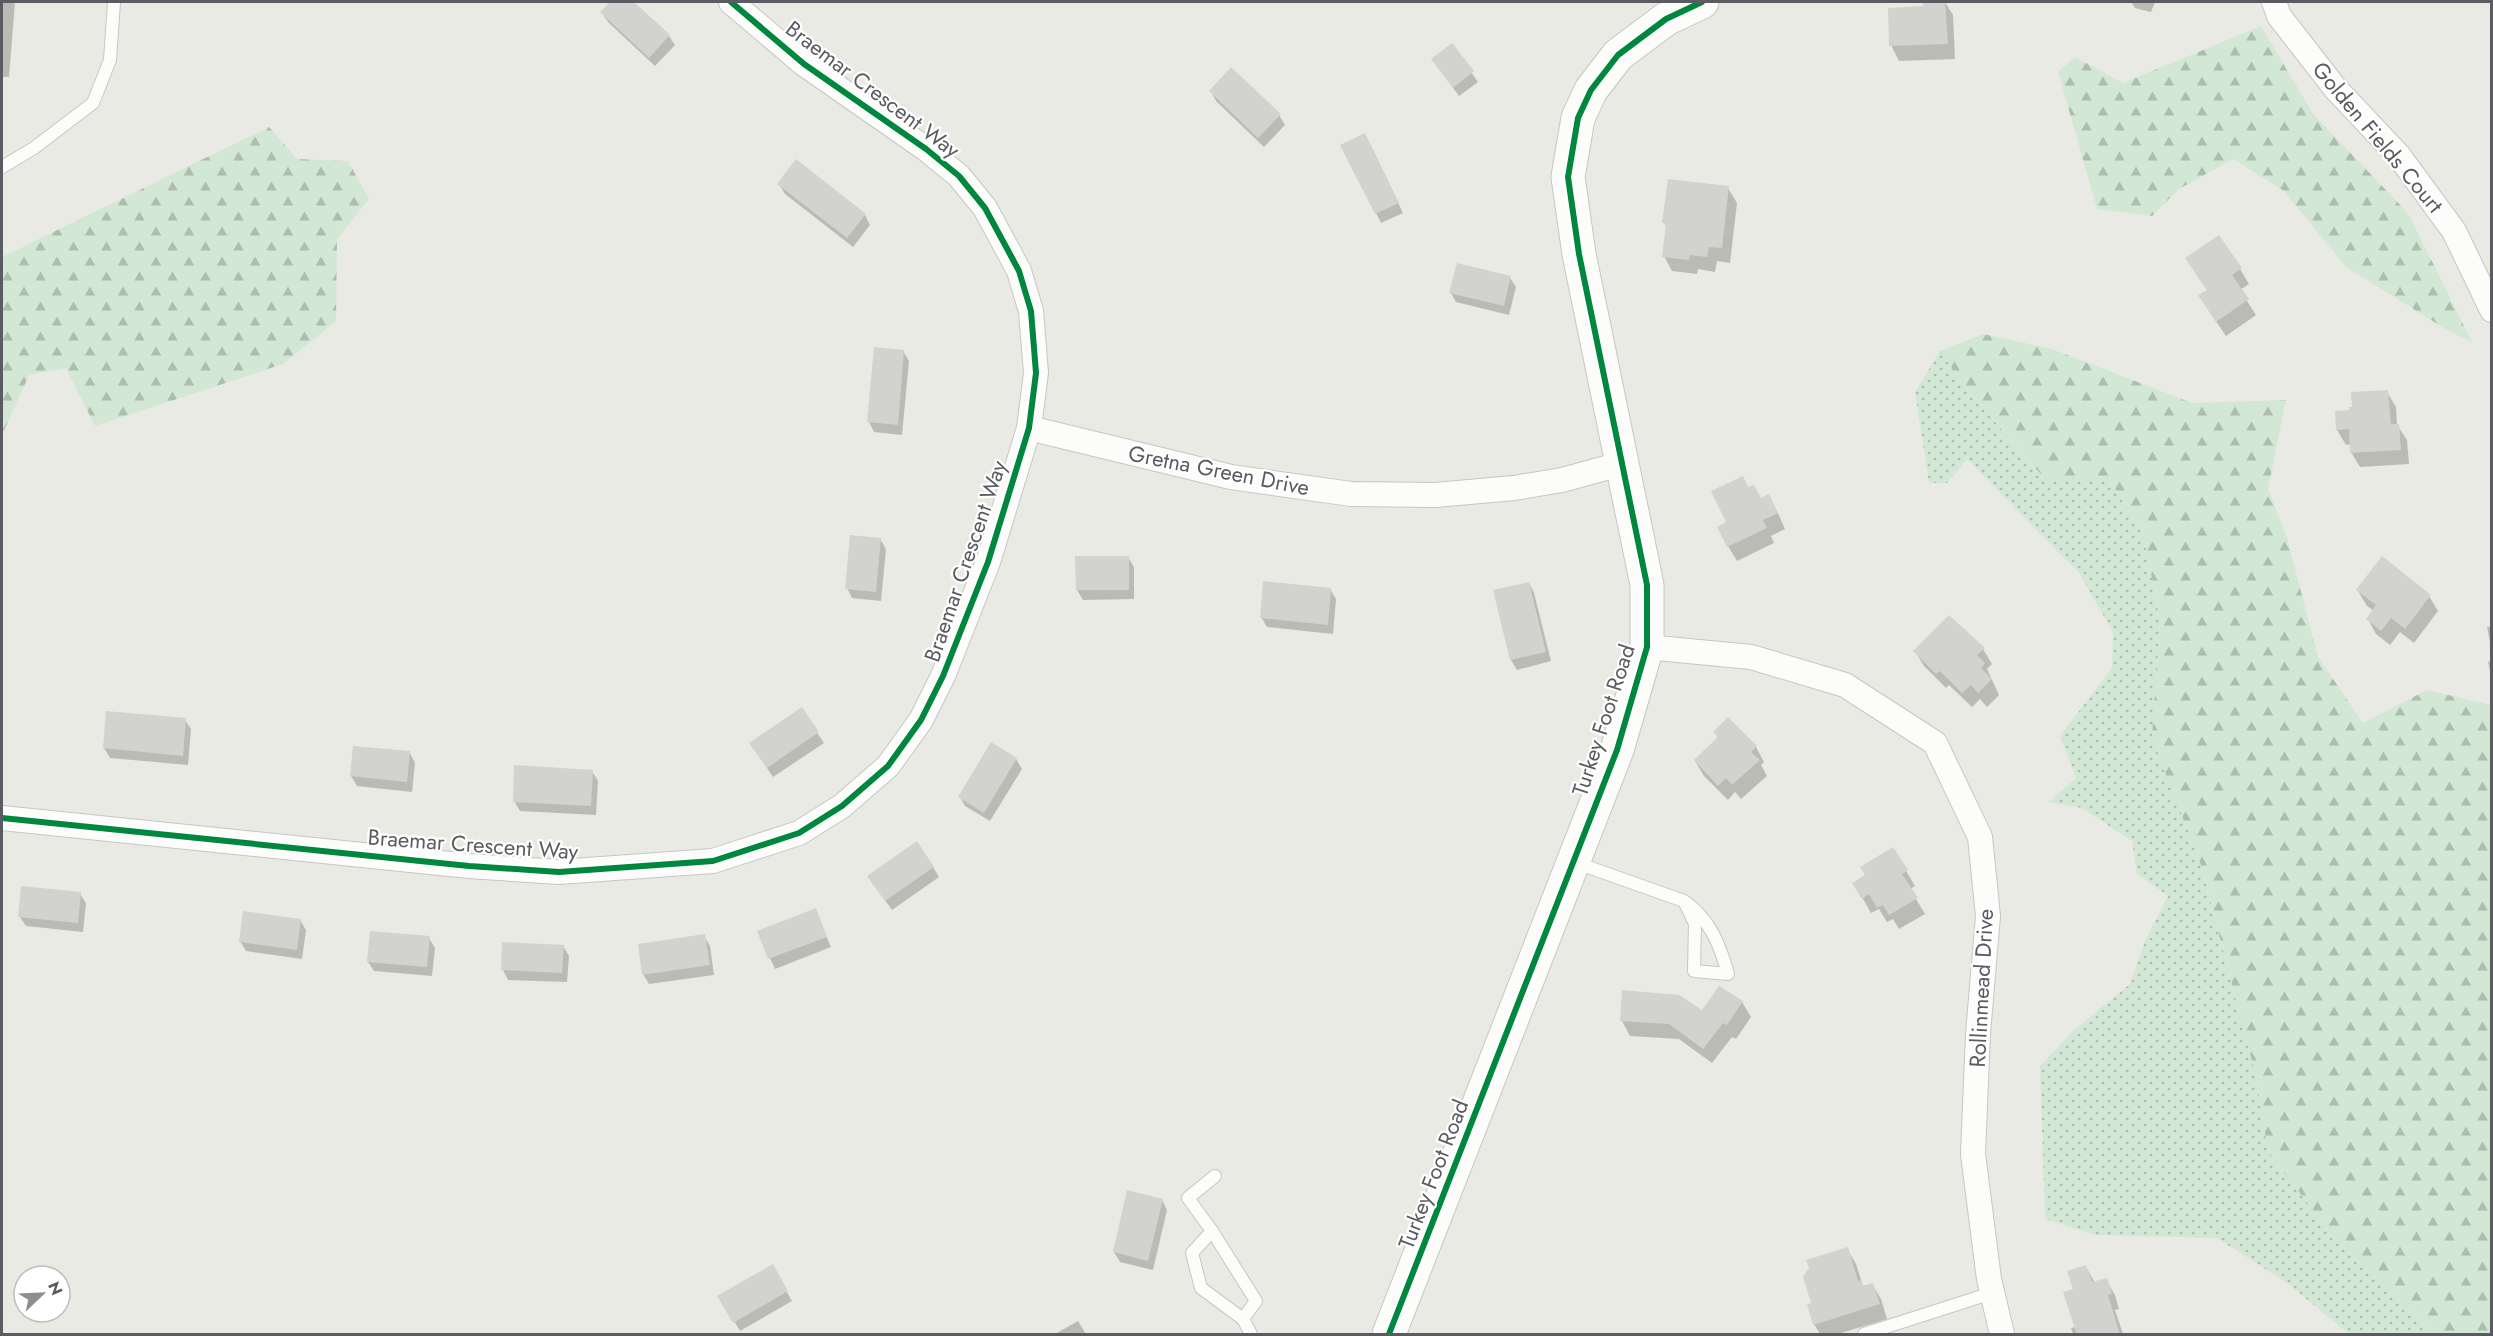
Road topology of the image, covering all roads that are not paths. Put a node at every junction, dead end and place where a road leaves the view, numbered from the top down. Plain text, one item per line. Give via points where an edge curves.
1 (114, 2) edge
2 (731, 2) edge
3 (1702, 2) edge
4 (2274, 2) edge
5 (2, 167) edge
6 (2492, 309) edge
7 (1029, 428) junction
8 (1624, 463) junction
9 (1647, 647) junction
10 (2, 818) edge
11 (1573, 862) junction
12 (1684, 901) junction
13 (1215, 1176) dead end
14 (1212, 1231) junction
15 (1992, 1293) junction
16 (1243, 1319) junction
17 (1864, 1334) edge
18 (2000, 1334) edge
19 (1251, 1335) edge
20 (1389, 1335) edge

1 - 5 lane via 111,60 93,104
2 - 7 street, Braemar Crescent Way via 804,64 926,149 959,176 985,208 1019,271 1031,312 1036,373
3 - 8 street, Turkey Foot Road via 1666,19 1618,55 1591,90 1578,118 1568,177 1579,254
4 - 6 street, Golden Fields Court via 2279,16 2328,79 2399,156 2454,231
7 - 8 street, Gretna Green Drive via 1231,477 1351,494 1435,495 1514,488
7 - 10 street, Braemar Crescent Way via 988,562 943,676 921,720 888,766 842,806 799,833 713,861 559,872
8 - 9 street, Turkey Foot Road via 1647,585
9 - 11 street, Turkey Foot Road via 1617,750
9 - 15 street, Rollinmead Drive via 1751,657 1845,685 1935,743 1980,837 1988,916 1973,1154
11 - 12 lane
11 - 20 street, Turkey Foot Road
12 - 12 lane via 1695,924 1694,971 1728,974 1721,946 1698,910
13 - 14 lane via 1188,1198
14 - 16 lane via 1256,1301
14 - 16 lane via 1192,1253 1201,1288
15 - 17 lane
15 - 18 street, Rollinmead Drive
16 - 19 lane

